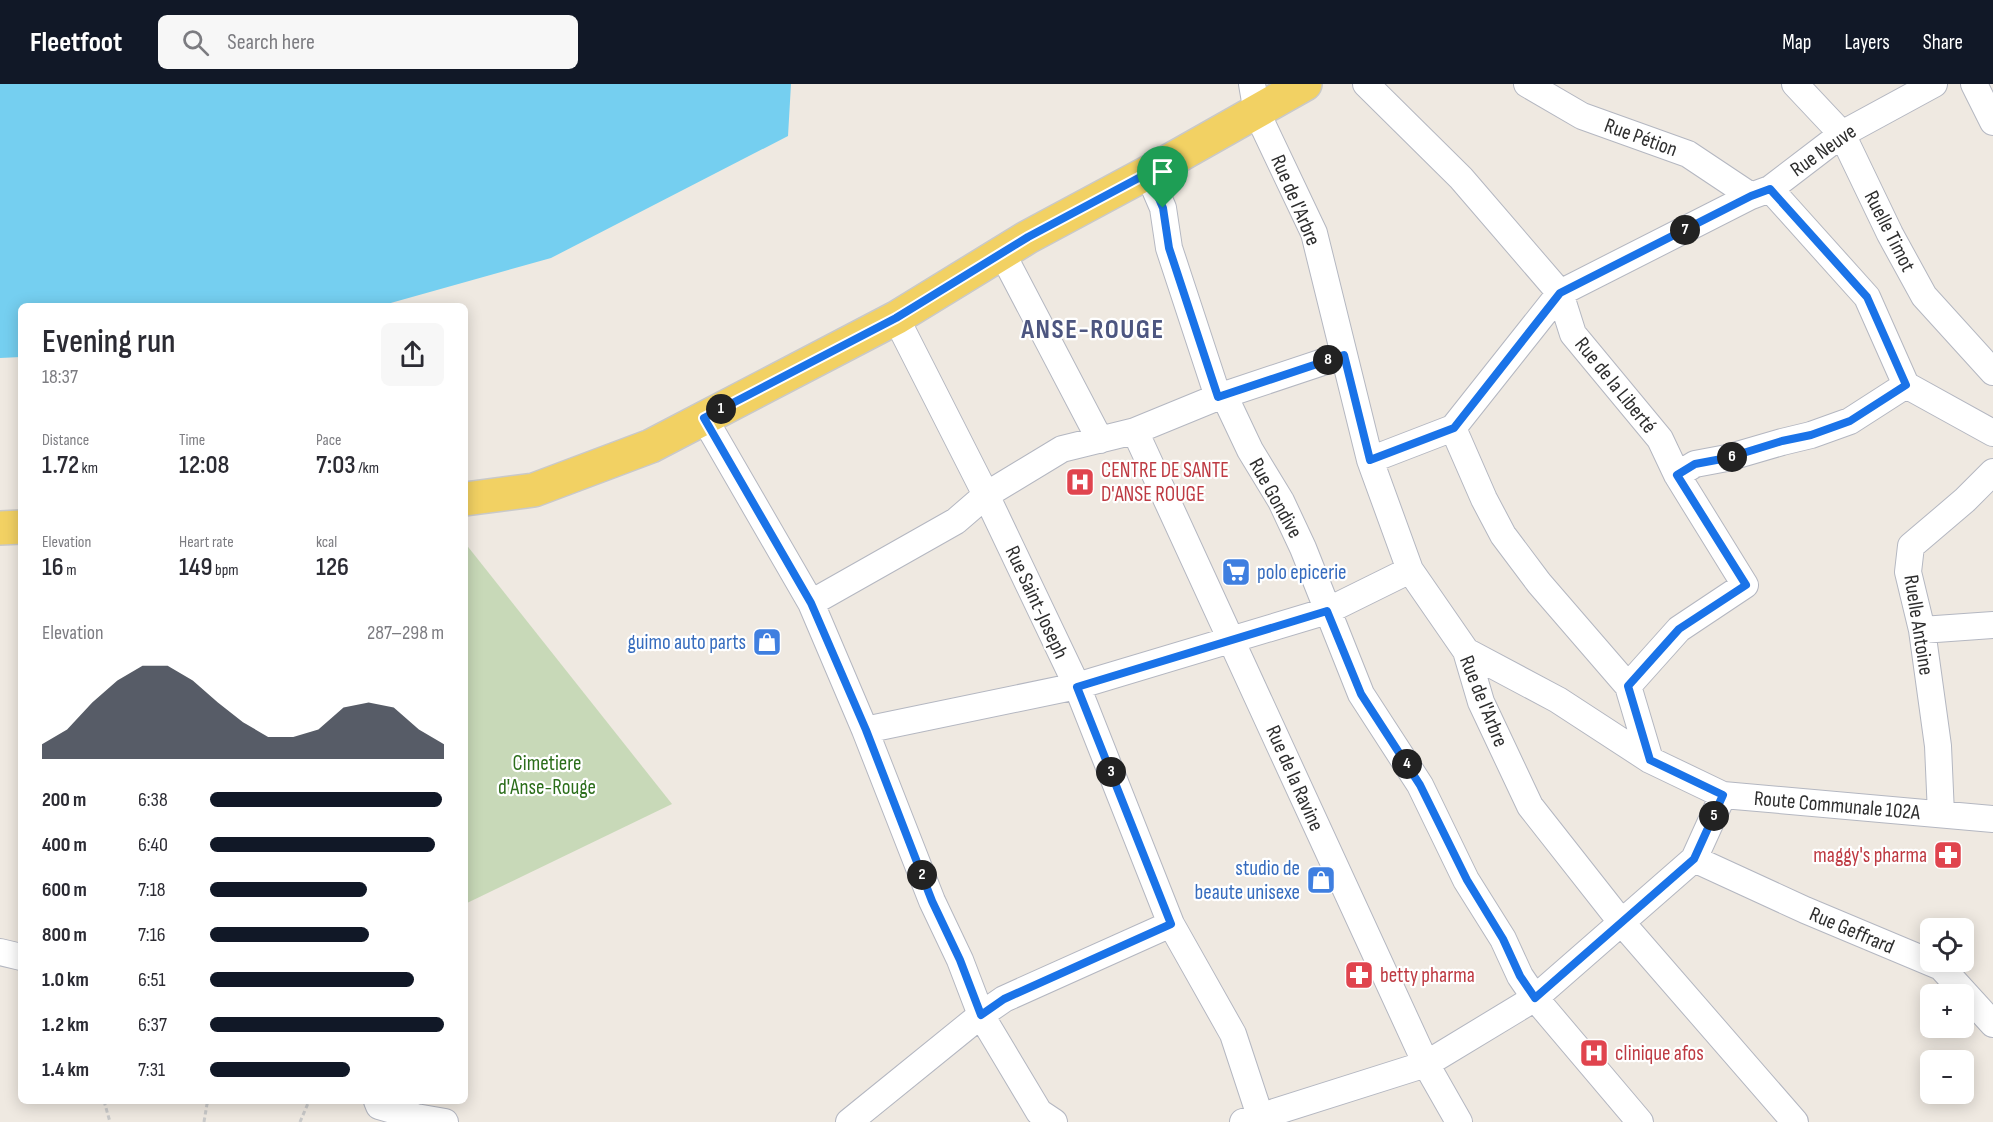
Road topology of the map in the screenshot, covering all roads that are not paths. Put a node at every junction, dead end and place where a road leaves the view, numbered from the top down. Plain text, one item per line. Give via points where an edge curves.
1 (1305, 84) edge
2 (1366, 84) edge
3 (1527, 84) edge
4 (1795, 84) edge
5 (1934, 84) edge
6 (1974, 84) edge
7 (1254, 98) edge
8 (1993, 122) edge
9 (1842, 134) junction
10 (1148, 173) junction
11 (1760, 193) junction
12 (1002, 253) junction
13 (1560, 293) junction
14 (896, 318) junction
15 (1344, 355) junction
16 (1993, 372) edge
17 (1906, 385) junction
18 (1221, 396) junction
19 (704, 418) junction
20 (1454, 428) junction
21 (1136, 431) junction
22 (1993, 433) edge
23 (1100, 440) junction
24 (1370, 460) junction
25 (1993, 472) edge
26 (1677, 475) junction
27 (986, 495) junction
28 (468, 499) edge
29 (18, 527) edge
30 (0, 528) edge
31 (1410, 570) junction
32 (811, 603) junction
33 (1327, 611) junction
34 (1993, 625) edge
35 (1922, 630) junction
36 (1232, 639) junction
37 (1466, 651) junction
38 (1628, 686) junction
39 (1077, 687) junction
40 (866, 730) junction
41 (1650, 760) junction
42 (1723, 795) junction
43 (1941, 814) junction
44 (1993, 819) edge
45 (1694, 859) junction
46 (1622, 923) junction
47 (1171, 924) junction
48 (0, 952) edge
49 (18, 956) edge
50 (1535, 998) junction
51 (981, 1015) junction
52 (1993, 1024) edge
53 (1426, 1064) junction
54 (379, 1104) edge
55 (1255, 1120) edge
56 (445, 1122) edge
57 (849, 1122) edge
58 (1054, 1122) edge
59 (1458, 1122) edge
60 (1640, 1122) edge
61 (1795, 1122) edge

1 - 7 main road
2 - 13 street, Rue de la Liberté via 1461,178
3 - 11 street, Rue Pétion via 1582,116 1688,154
4 - 9 street, Ruelle Timot
5 - 9 street, Rue Neuve
6 - 8 street
7 - 10 main road
7 - 15 street, Rue de l'Arbre via 1314,233
9 - 11 street, Rue Neuve
9 - 16 street, Ruelle Timot via 1924,296
10 - 12 main road
10 - 18 street, Rue Gondive via 1163,208 1169,248
11 - 13 street, Rue Neuve
11 - 17 street, Rue Pétion via 1867,297
12 - 14 main road
12 - 23 street
13 - 20 street, Rue Neuve
13 - 26 street, Rue de la Liberté via 1573,334 1660,439
14 - 19 main road
14 - 27 street, Rue Saint-Joseph
15 - 18 street
15 - 24 street, Rue de l'Arbre
17 - 22 street
17 - 26 street via 1850,421 1811,435 1695,464
18 - 21 street
18 - 33 street, Rue Gondive via 1281,501
19 - 28 main road via 651,446 534,490
19 - 32 street
20 - 24 street
20 - 38 street via 1503,535
21 - 23 street
21 - 36 street, Rue de la Ravine
23 - 27 street via 1062,449
24 - 31 street, Rue de l'Arbre
25 - 35 street, Ruelle Antoine via 1911,546 1908,572
26 - 38 street, Rue de la Liberté via 1746,585 1679,629
27 - 32 street via 956,521
27 - 39 street, Rue Saint-Joseph
29 - 30 main road
31 - 33 street
31 - 37 street, Rue de l'Arbre
32 - 40 street
33 - 36 street
33 - 50 street, Rue Gondive via 1361,694 1420,785 1467,880
34 - 35 street
35 - 43 street, Ruelle Antoine via 1938,746
36 - 39 street
36 - 53 street, Rue de la Ravine
37 - 41 street, Route Communale 102A via 1558,700
37 - 46 street, Rue de l'Arbre via 1481,702 1530,806
38 - 41 street
39 - 40 street
39 - 47 street, Rue Saint-Joseph
40 - 51 street
41 - 42 street, Route Communale 102A
42 - 43 street, Route Communale 102A
42 - 45 street
43 - 44 street, Route Communale 102A
45 - 46 street
45 - 52 street, Rue Geffrard via 1941,968
46 - 50 street
46 - 61 street, Rue de l'Arbre
47 - 51 street via 1004,999
47 - 55 street, Rue Saint-Joseph via 1233,1034
48 - 49 street
50 - 53 street
50 - 60 street, Rue Gondive
51 - 57 street
51 - 58 street via 1039,1112
53 - 55 street
53 - 59 street, Rue de la Ravine
54 - 56 street

